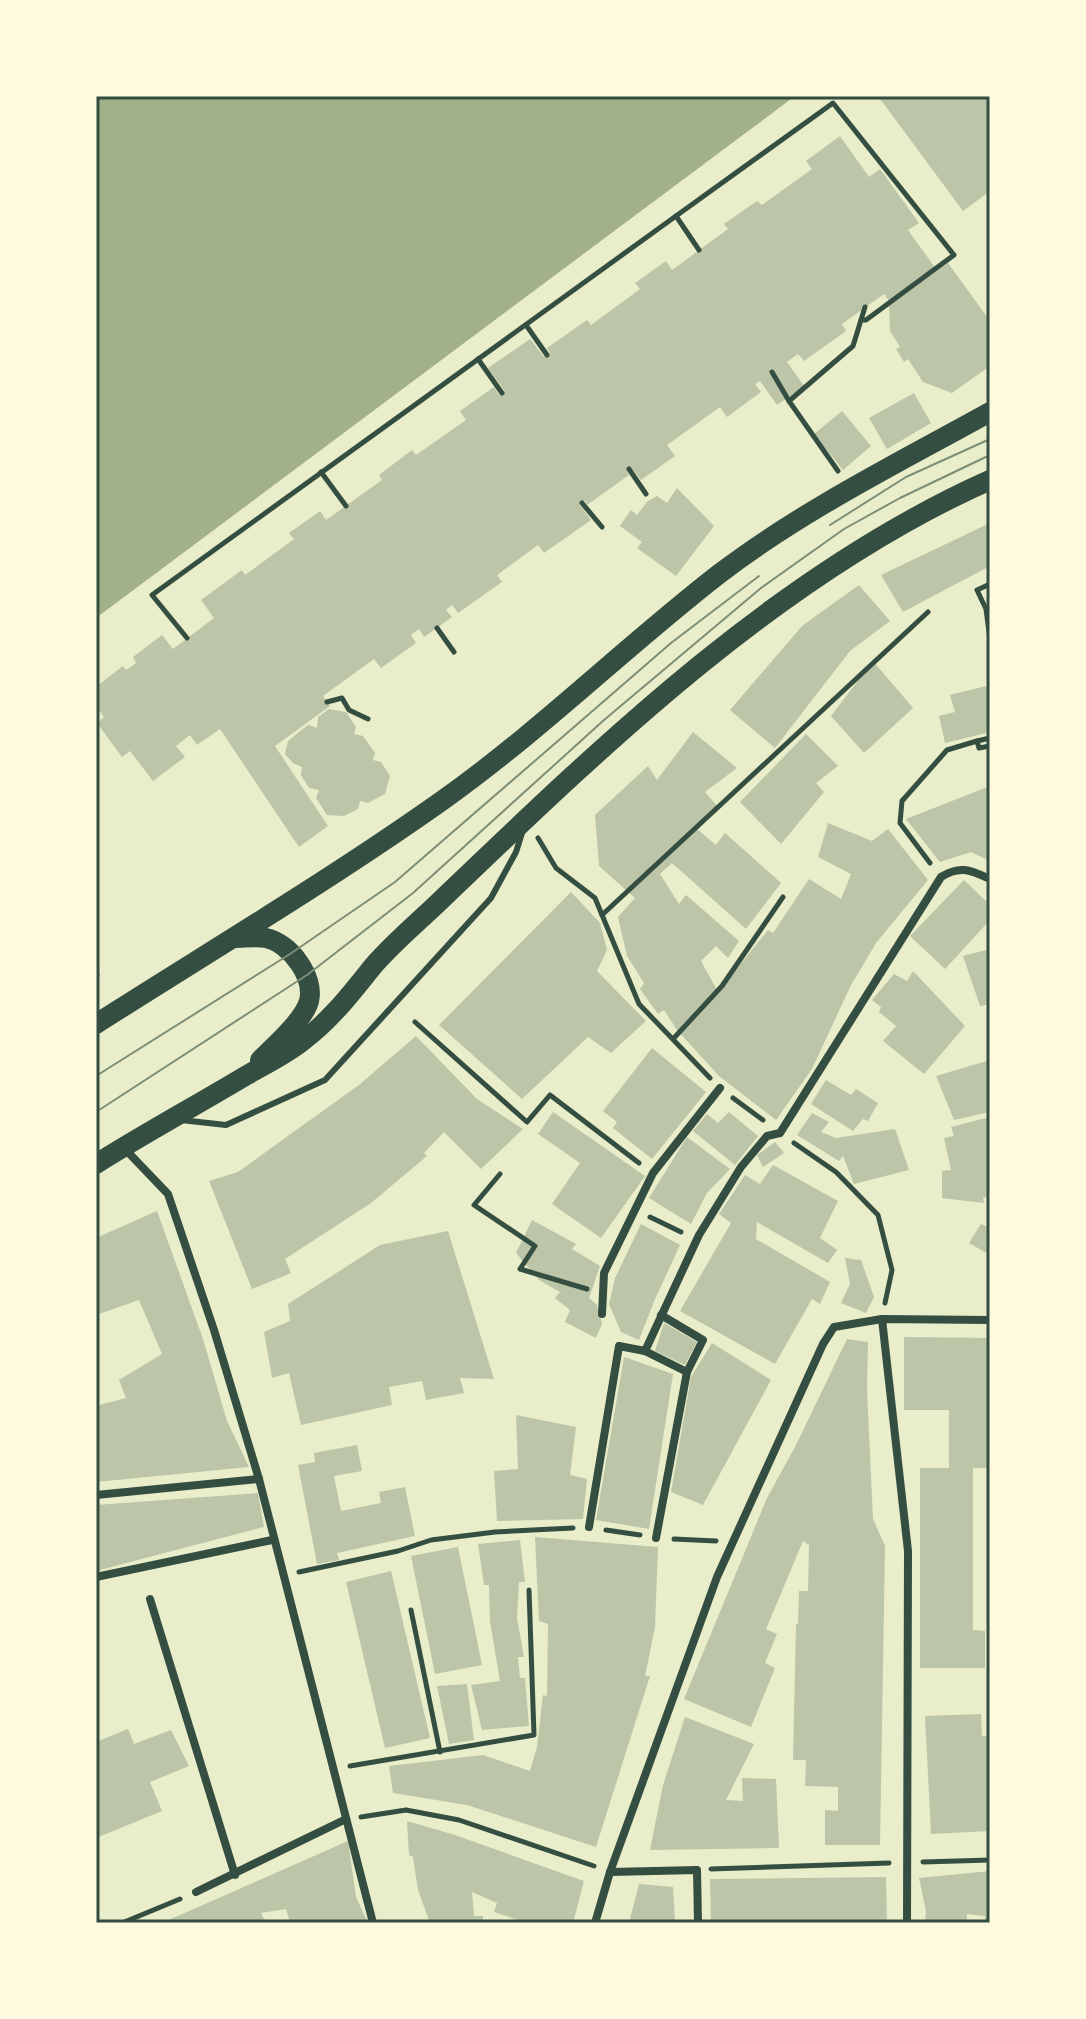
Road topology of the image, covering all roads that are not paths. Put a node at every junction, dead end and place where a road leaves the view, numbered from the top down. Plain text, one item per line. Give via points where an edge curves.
1 (990, 412) edge
2 (990, 480) edge
3 (526, 821) junction
4 (990, 879) edge
5 (234, 938) junction
6 (96, 1024) edge
7 (247, 1075) junction
8 (720, 1088) road end
9 (174, 1119) junction
10 (123, 1147) junction
11 (96, 1164) edge
12 (602, 1314) dead end
13 (661, 1315) junction
14 (882, 1319) junction
15 (990, 1320) edge
16 (645, 1351) junction
17 (687, 1372) junction
18 (259, 1479) junction
19 (96, 1495) edge
20 (589, 1527) road end
21 (656, 1538) road end
22 (272, 1540) junction
23 (96, 1577) edge
24 (150, 1599) dead end
25 (344, 1820) junction
26 (610, 1872) junction
27 (235, 1875) junction
28 (196, 1892) road end
29 (373, 1923) edge
30 (595, 1923) edge
31 (698, 1923) edge
32 (907, 1923) edge

1 - 5 main road via 766,540 444,800
2 - 3 main road via 891,529 758,620 671,690
3 - 7 main road via 375,965 322,1025
3 - 9 lane via 491,898 325,1080 226,1125
4 - 13 street via 954,869 941,877 780,1133 767,1136 741,1167 696,1240
5 - 6 main road
5 - 7 main road via 266,938 280,944 307,975 310,988 304,1011
7 - 9 main road
8 - 12 street via 653,1173 604,1273
9 - 10 main road
10 - 11 main road
10 - 18 street via 168,1194
13 - 16 street
13 - 17 street via 703,1340
14 - 15 street
14 - 26 street via 834,1327 823,1344 717,1577
14 - 32 street via 908,1551
16 - 17 street
16 - 20 street via 619,1346
17 - 21 street
18 - 19 street
18 - 22 street
22 - 23 street
22 - 25 street
24 - 27 street
25 - 27 street
25 - 29 street
26 - 30 street
26 - 31 street via 697,1870
27 - 28 street

